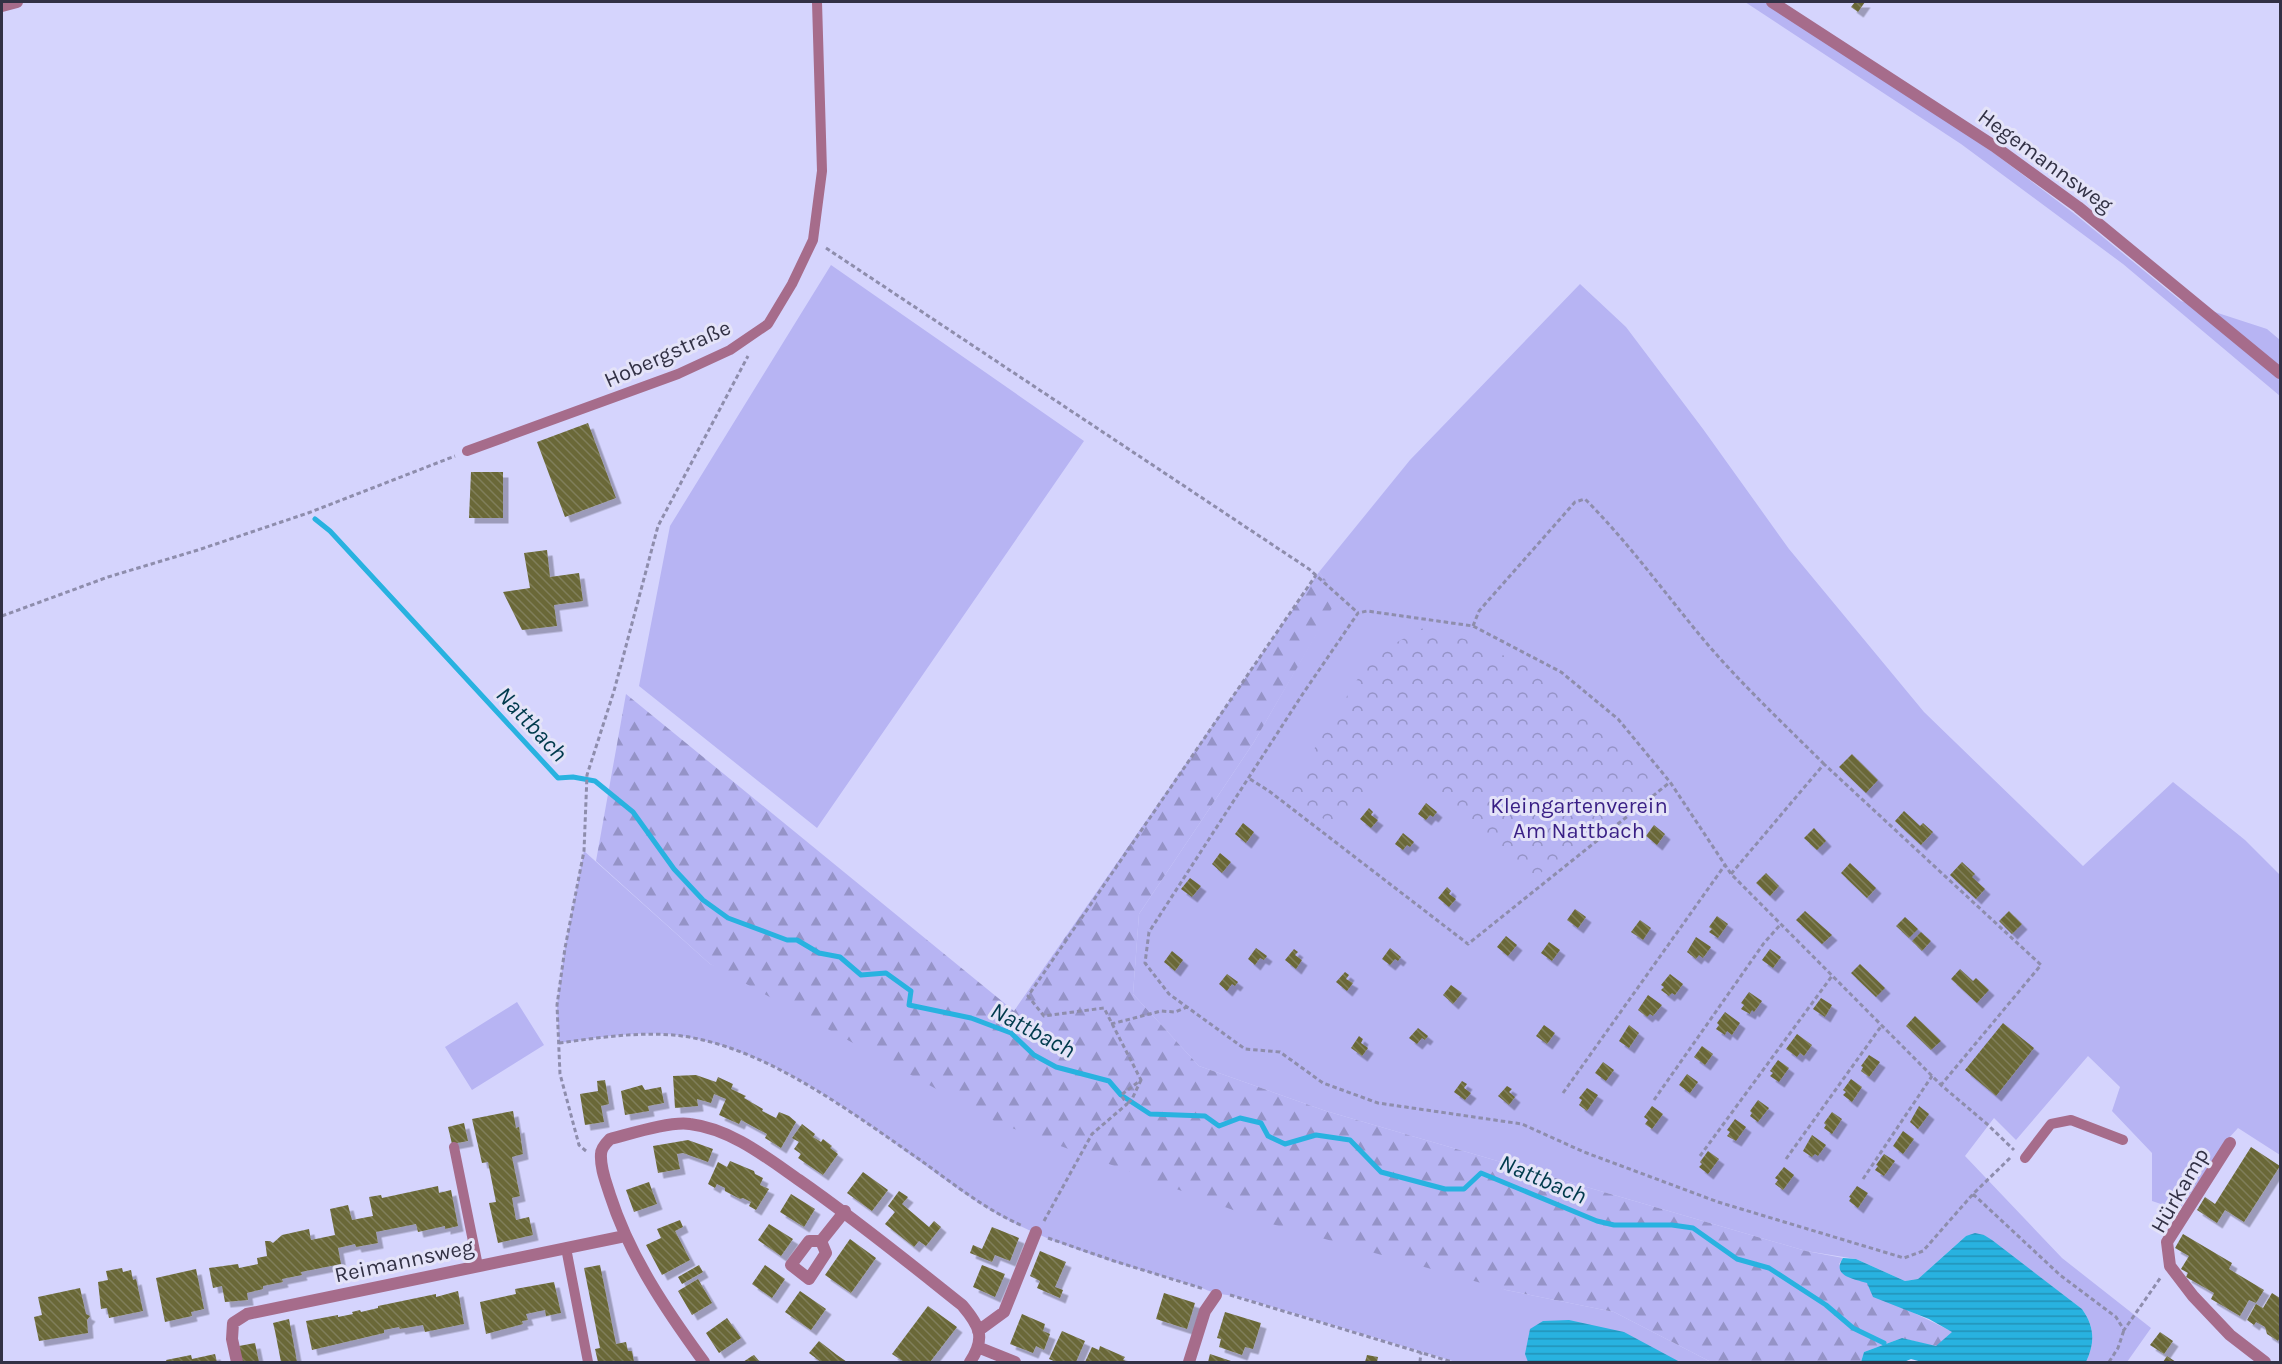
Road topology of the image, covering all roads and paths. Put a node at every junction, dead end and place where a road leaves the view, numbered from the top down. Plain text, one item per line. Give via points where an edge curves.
1 (16, 2) edge
2 (817, 2) edge
3 (1772, 2) edge
4 (2, 6) edge
5 (813, 240) junction
6 (764, 327) junction
7 (2280, 373) edge
8 (467, 451) joint
9 (1316, 575) junction
10 (1358, 613) junction
11 (2, 616) edge
12 (1473, 626) junction
13 (1824, 764) junction
14 (1250, 779) junction
15 (1670, 782) junction
16 (1725, 865) junction
17 (1731, 874) junction
18 (1781, 924) junction
19 (1832, 975) junction
20 (1187, 1007) junction
21 (1882, 1025) junction
22 (559, 1043) junction
23 (1932, 1076) junction
24 (1141, 1080) junction
25 (1941, 1085) junction
26 (1563, 1093) dead end
27 (1654, 1100) dead end
28 (1127, 1104) junction
29 (2123, 1140) dead end
30 (2230, 1143) dead end
31 (454, 1147) dead end
32 (1700, 1156) dead end
33 (2025, 1158) dead end
34 (1786, 1159) dead end
35 (602, 1164) junction
36 (1863, 1179) dead end
37 (1974, 1194) junction
38 (845, 1211) junction
39 (1036, 1232) junction
40 (625, 1236) junction
41 (821, 1241) dead end
42 (566, 1248) junction
43 (478, 1266) junction
44 (2155, 1283) dead end
45 (1216, 1294) junction
46 (2124, 1330) junction
47 (978, 1331) junction
48 (980, 1348) junction
49 (1421, 1352) junction
50 (237, 1362) edge
51 (588, 1362) edge
52 (704, 1362) edge
53 (970, 1362) edge
54 (1015, 1362) edge
55 (1189, 1362) edge
56 (1420, 1362) edge
57 (1452, 1362) edge
58 (2109, 1362) edge
59 (2265, 1362) edge

1 - 4 street
2 - 5 lane, Hobergstraße via 822,171
3 - 7 street, Hegemannsweg via 1994,146 2078,207
5 - 6 lane, Hobergstraße via 792,284
5 - 9 path
6 - 8 lane, Hobergstraße via 730,350 678,374
6 - 22 path via 658,526 587,775 584,851 557,1005
8 - 11 path via 308,513 108,576
9 - 10 path
9 - 24 path via 1028,996 1044,1016 1104,1008
10 - 12 path
10 - 14 path
12 - 13 path via 1479,611 1575,502 1585,499 1744,685
12 - 15 path via 1561,672 1618,719
13 - 17 path
13 - 25 path via 2041,965
14 - 15 path via 1468,944
14 - 20 path via 1149,932 1145,963 1169,994
15 - 16 path
16 - 17 path
16 - 26 path
17 - 18 path
18 - 19 path
18 - 27 path
19 - 21 path
19 - 32 path
20 - 24 path via 1111,1024
20 - 37 path via 1245,1049 1280,1052 1323,1083 1378,1103 1522,1124 1584,1152 1718,1202 1904,1258 1923,1251
21 - 23 path
21 - 34 path
22 - 35 path via 560,1074 579,1145
22 - 39 path via 646,1034 701,1039 733,1048 827,1096 982,1205
23 - 25 path
23 - 36 path
24 - 28 path
24 - 28 path via 1121,1095
25 - 37 path via 2016,1152
28 - 39 path via 1092,1134
29 - 33 lane via 2071,1120 2051,1124
30 - 59 street, Hürkamp via 2167,1242 2170,1266 2230,1335
31 - 43 lane
35 - 38 street via 601,1152 610,1139 689,1124 724,1134 757,1150
35 - 40 street
37 - 46 path via 2060,1275 2116,1317
38 - 41 street
38 - 47 street via 962,1305 974,1318
39 - 45 path
39 - 47 street via 1004,1312
40 - 42 street, Reimannsweg
40 - 52 street via 666,1309
42 - 43 street, Reimannsweg
42 - 51 lane
43 - 50 street, Reimannsweg via 247,1314 233,1323
44 - 46 path
45 - 49 path
45 - 55 street via 1205,1311
46 - 58 path
47 - 48 street
48 - 53 street
48 - 54 street
49 - 56 path
49 - 57 path

